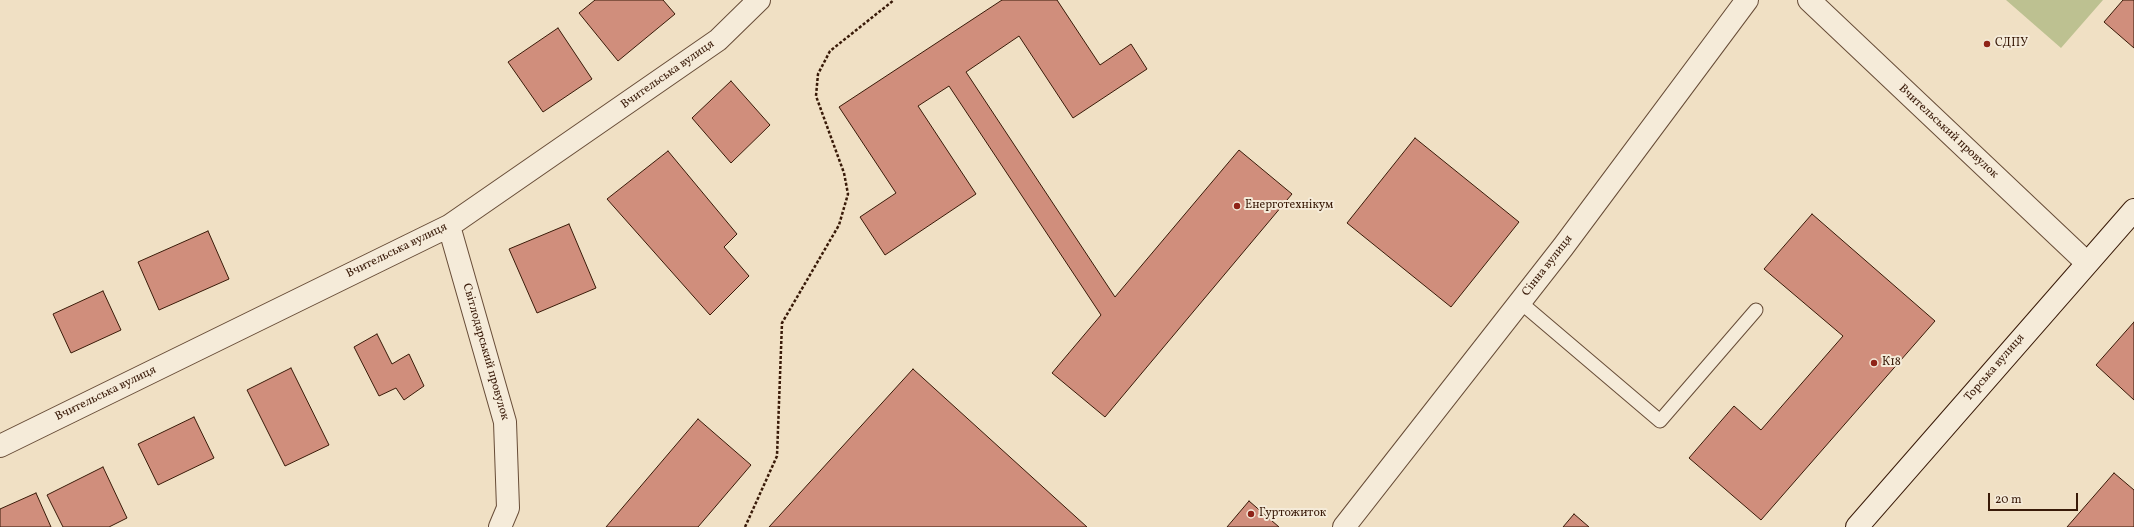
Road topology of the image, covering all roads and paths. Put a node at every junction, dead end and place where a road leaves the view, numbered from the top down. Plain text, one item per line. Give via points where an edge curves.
1 (759, 0) edge
2 (894, 0) edge
3 (1747, 0) edge
4 (1809, 0) edge
5 (2134, 210) edge
6 (449, 226) junction
7 (2087, 264) junction
8 (1520, 302) junction
9 (1756, 310) dead end
10 (0, 446) edge
11 (500, 527) edge
12 (745, 527) edge
13 (1344, 527) edge
14 (1857, 527) edge

1 - 6 street, Вчительська вулиця via 718,40
2 - 12 path via 830,51 818,74 816,96 844,174 848,194 839,225 782,323 777,456
3 - 8 street, Сінна вулиця
4 - 7 street, Вчительський провулок
5 - 7 street, Торська вулиця
6 - 10 street, Вчительська вулиця
6 - 11 street, Світлодарський провулок via 505,422 508,508
7 - 14 street, Торська вулиця
8 - 9 lane via 1660,421
8 - 13 street, Сінна вулиця

